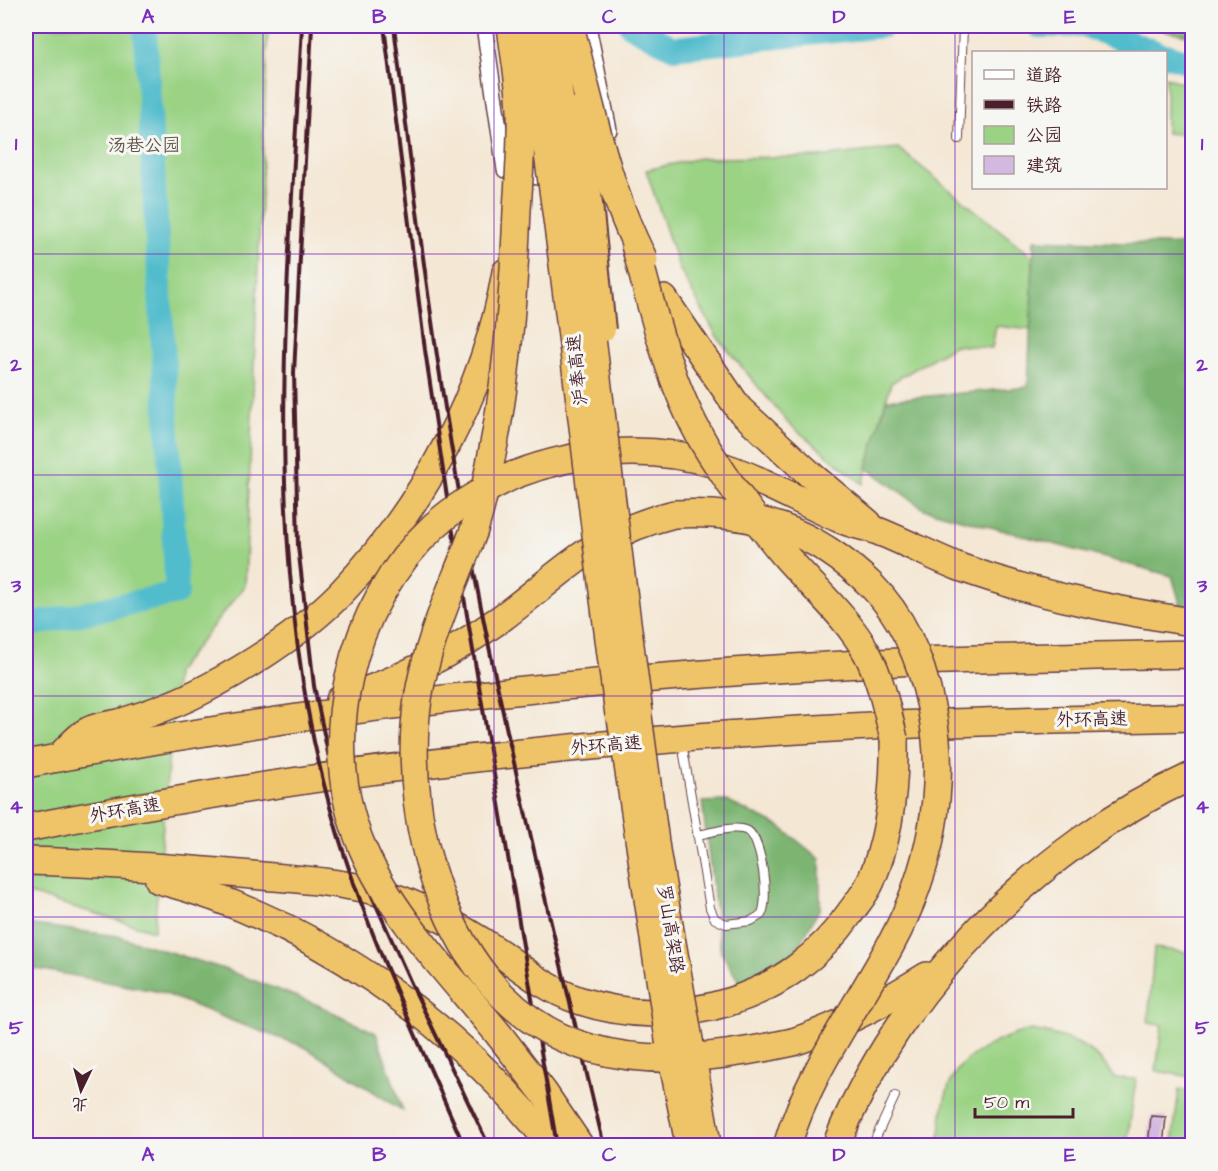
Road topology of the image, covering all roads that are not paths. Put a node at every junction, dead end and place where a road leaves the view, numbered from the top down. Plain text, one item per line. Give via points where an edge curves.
1 (484, 26) edge
2 (511, 26) edge
3 (523, 26) edge
4 (528, 26) edge
5 (548, 26) edge
6 (571, 26) edge
7 (588, 26) edge
8 (963, 26) edge
9 (959, 139) dead end
10 (518, 203) junction
11 (635, 244) junction
12 (875, 530) junction
13 (1192, 622) edge
14 (1192, 654) edge
15 (629, 713) junction
16 (1192, 717) edge
17 (297, 719) junction
18 (681, 738) junction
19 (58, 758) junction
20 (26, 765) edge
21 (1192, 776) edge
22 (26, 828) edge
23 (697, 835) junction
24 (26, 861) edge
25 (70, 864) junction
26 (958, 951) junction
27 (895, 1096) dead end
28 (552, 1146) edge
29 (580, 1146) edge
30 (680, 1146) edge
31 (688, 1146) edge
32 (709, 1146) edge
33 (718, 1146) edge
34 (787, 1146) edge
35 (836, 1146) edge
36 (872, 1146) edge

1 - 7 street via 505,170 561,182 617,168
2 - 10 highway, bridge via 521,111
3 - 30 main road via 563,312 630,854
4 - 15 highway, 沪奉高速, bridge
5 - 15 highway, 沪奉高速, bridge via 586,279
6 - 11 highway, bridge via 606,160
6 - 33 main road, bridge via 640,644 673,884
8 - 9 lane
10 - 19 highway, bridge via 502,292 488,343 456,426 416,496 378,551 339,595 257,659 213,685 152,712 88,731
10 - 26 highway, bridge via 511,326 496,435 476,525 431,645 418,698 414,751 416,801 424,846 441,897 466,948 499,992 541,1028 591,1048 644,1056 711,1056 793,1042 832,1029 889,1000
11 - 12 highway, bridge via 681,326 739,409
11 - 25 highway, bridge via 678,390 708,451 747,509 867,652 884,696 894,739 895,785 886,832 870,883 839,929 806,963 765,989 714,1008 664,1013 616,1010 577,1000 534,980 458,926 413,904 373,891 234,873
12 - 13 highway via 1012,585 1132,613
12 - 29 highway, bridge via 843,521 738,473 683,457 640,452 587,455 514,475 483,490 442,519 411,550 372,612 347,684 342,730 343,772 350,812 363,849 406,918 544,1093
14 - 17 highway via 943,660 717,673 492,694
15 - 31 highway, 罗山高架路, bridge via 668,1044
15 - 32 highway, 罗山高架路, bridge
16 - 18 highway, 外环高速 via 934,723
17 - 19 highway
17 - 34 highway, bridge via 311,707 373,689 438,659 504,615 584,551 624,530 674,514 753,518 799,533 838,556 877,591 904,629 922,672 933,718 937,765 934,814 915,894 892,944 819,1067
18 - 22 highway, 外环高速 via 388,769 178,800
18 - 23 lane
19 - 20 highway
21 - 26 highway via 1123,811 1088,835 1024,888
23 - 23 lane via 710,908 716,918 732,924 761,915 767,898 758,845 752,834 741,828
24 - 25 highway
25 - 28 highway via 149,878 219,898 332,953 375,981 455,1044 501,1088
26 - 35 highway via 884,1045 864,1080
27 - 36 lane

